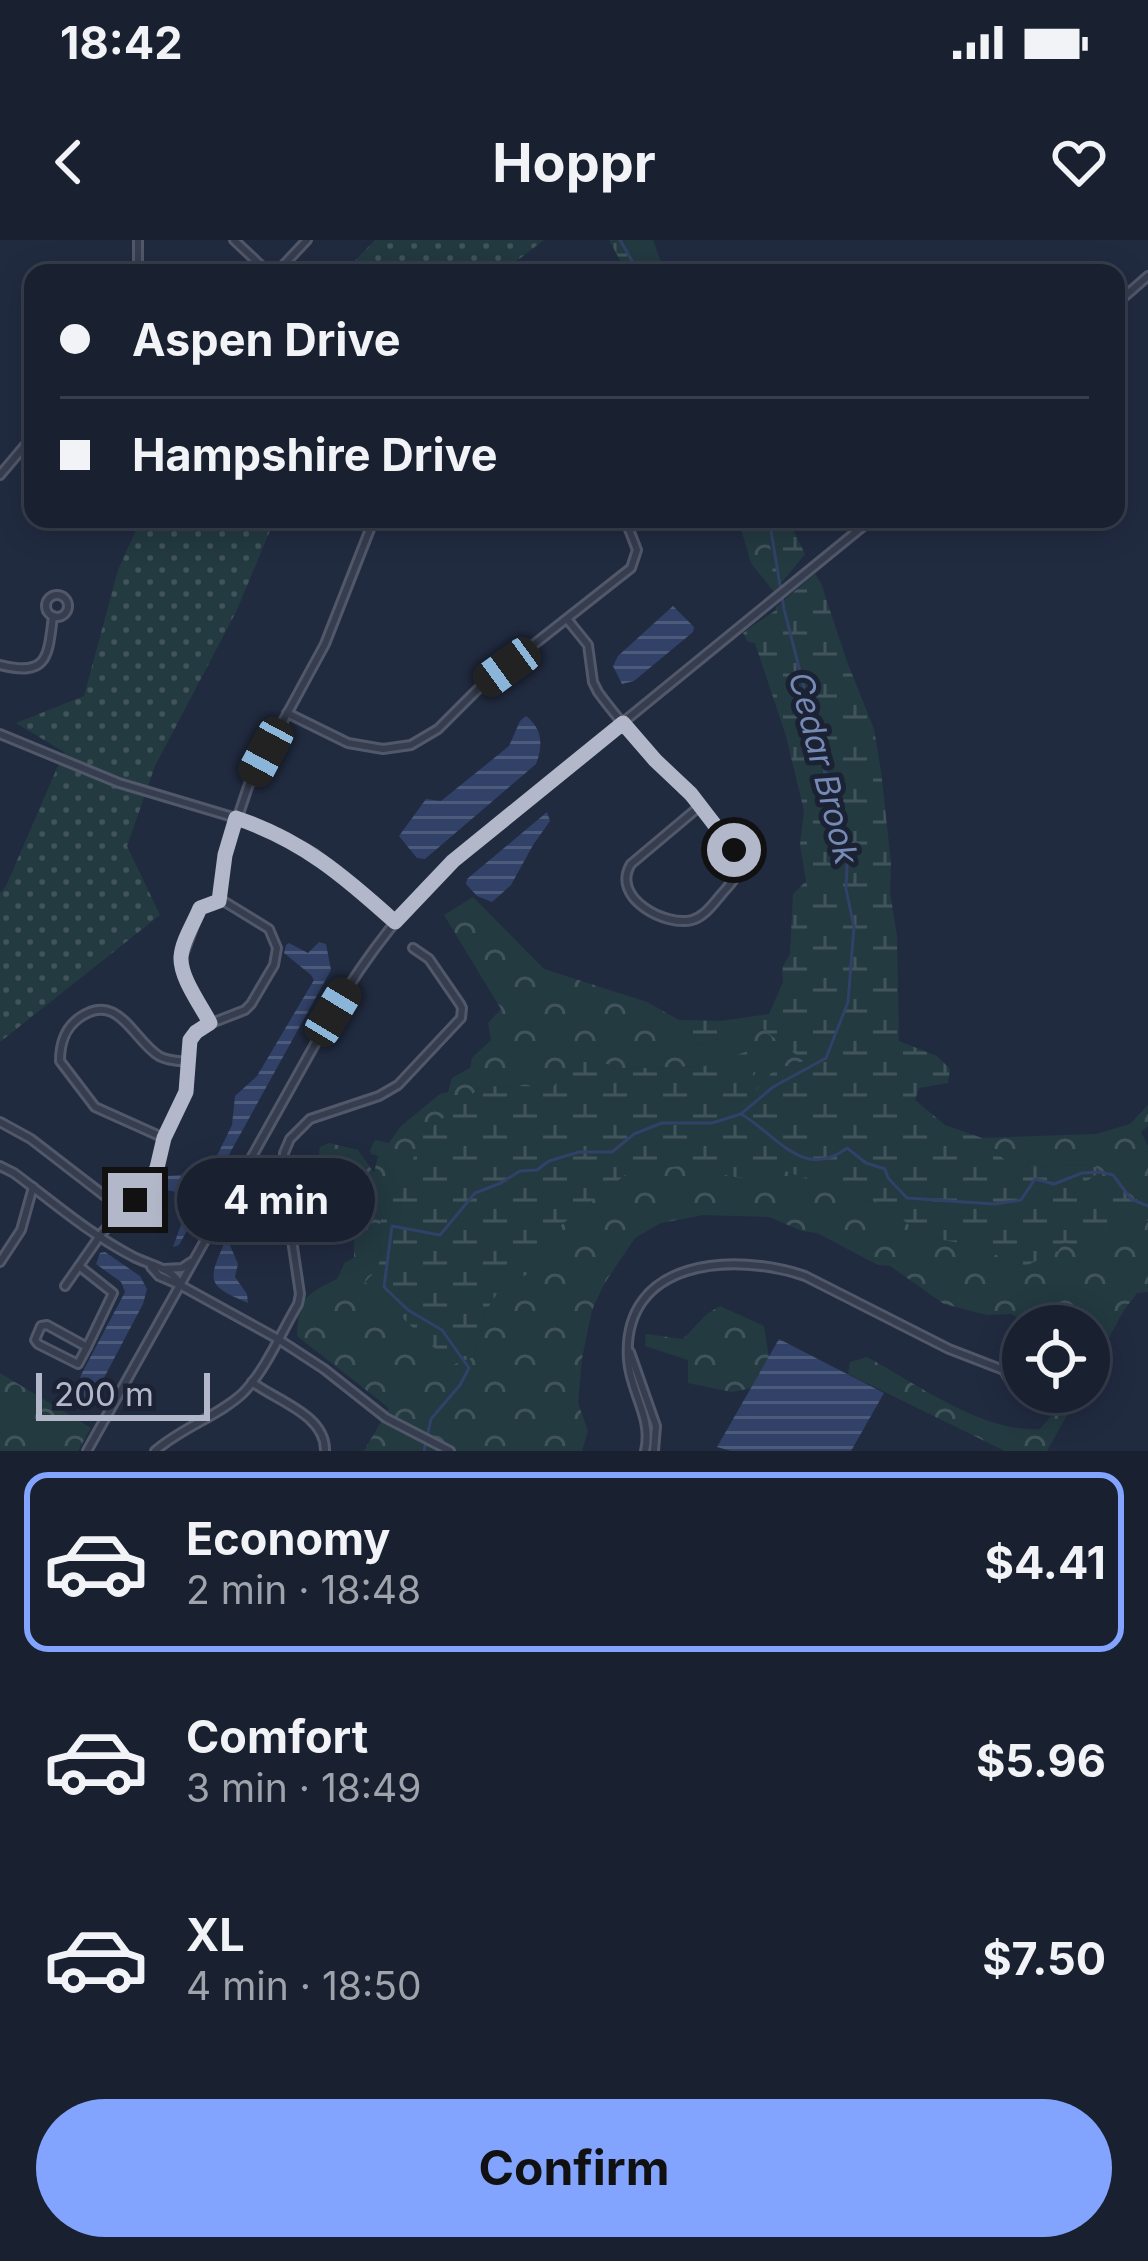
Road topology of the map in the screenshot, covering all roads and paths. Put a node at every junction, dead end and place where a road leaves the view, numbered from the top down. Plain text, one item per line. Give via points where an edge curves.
1 (234, 240) edge
2 (308, 240) edge
3 (262, 264) edge
4 (282, 264) edge
5 (1148, 276) edge
6 (1125, 296) edge
7 (24, 447) edge
8 (0, 476) edge
9 (370, 528) edge
10 (628, 528) edge
11 (861, 528) edge
12 (53, 616) dead end
13 (567, 619) junction
14 (0, 665) edge
15 (287, 713) junction
16 (623, 723) junction
17 (0, 734) edge
18 (700, 806) junction
19 (236, 818) junction
20 (219, 901) junction
21 (395, 922) junction
22 (413, 948) dead end
23 (210, 1023) junction
24 (188, 1062) junction
25 (0, 1122) edge
26 (164, 1138) junction
27 (0, 1166) edge
28 (33, 1187) junction
29 (122, 1210) junction
30 (98, 1238) junction
31 (194, 1260) junction
32 (0, 1262) edge
33 (79, 1266) junction
34 (163, 1274) junction
35 (180, 1285) junction
36 (65, 1286) dead end
37 (165, 1311) junction
38 (278, 1339) junction
39 (87, 1347) junction
40 (1002, 1369) edge
41 (252, 1382) junction
42 (87, 1451) edge
43 (155, 1451) edge
44 (325, 1451) edge
45 (450, 1451) edge
46 (649, 1451) edge

1 - 3 street
2 - 4 street
5 - 6 street
7 - 8 street
9 - 15 street via 325,644
10 - 13 street via 637,550 631,568
11 - 16 street
12 - 14 street via 41,664
13 - 15 street via 411,745 355,744
13 - 16 street via 587,645 598,692
15 - 19 street
16 - 18 street
16 - 21 street via 453,861
17 - 19 street
18 - 18 street via 739,863 706,913 681,921 638,903 626,873
19 - 20 street
19 - 21 street via 314,854
20 - 23 street via 200,908 181,960
20 - 23 street via 269,928 277,957 251,1004
21 - 31 street via 333,1012
22 - 38 street via 462,1008 459,1022 388,1091 310,1119 290,1139 283,1179 300,1294
23 - 24 street via 190,1040
24 - 26 street via 186,1092
24 - 26 street via 154,1053 124,1019 102,1010 79,1018 63,1036 60,1061 91,1104
25 - 29 street
26 - 29 street via 148,1185
27 - 28 street
28 - 30 street
28 - 32 street via 21,1230
29 - 30 street
30 - 33 street
30 - 34 street
31 - 34 street
31 - 35 street
33 - 36 street
33 - 39 street via 113,1293
34 - 35 street
34 - 37 street
35 - 37 street
35 - 38 street
37 - 42 street
38 - 41 street
38 - 45 street via 376,1412
39 - 39 street via 78,1364 35,1340 47,1324
40 - 46 street via 805,1276 762,1264 706,1265 672,1275 634,1318 628,1348 656,1426
41 - 43 street
41 - 44 street via 310,1419

